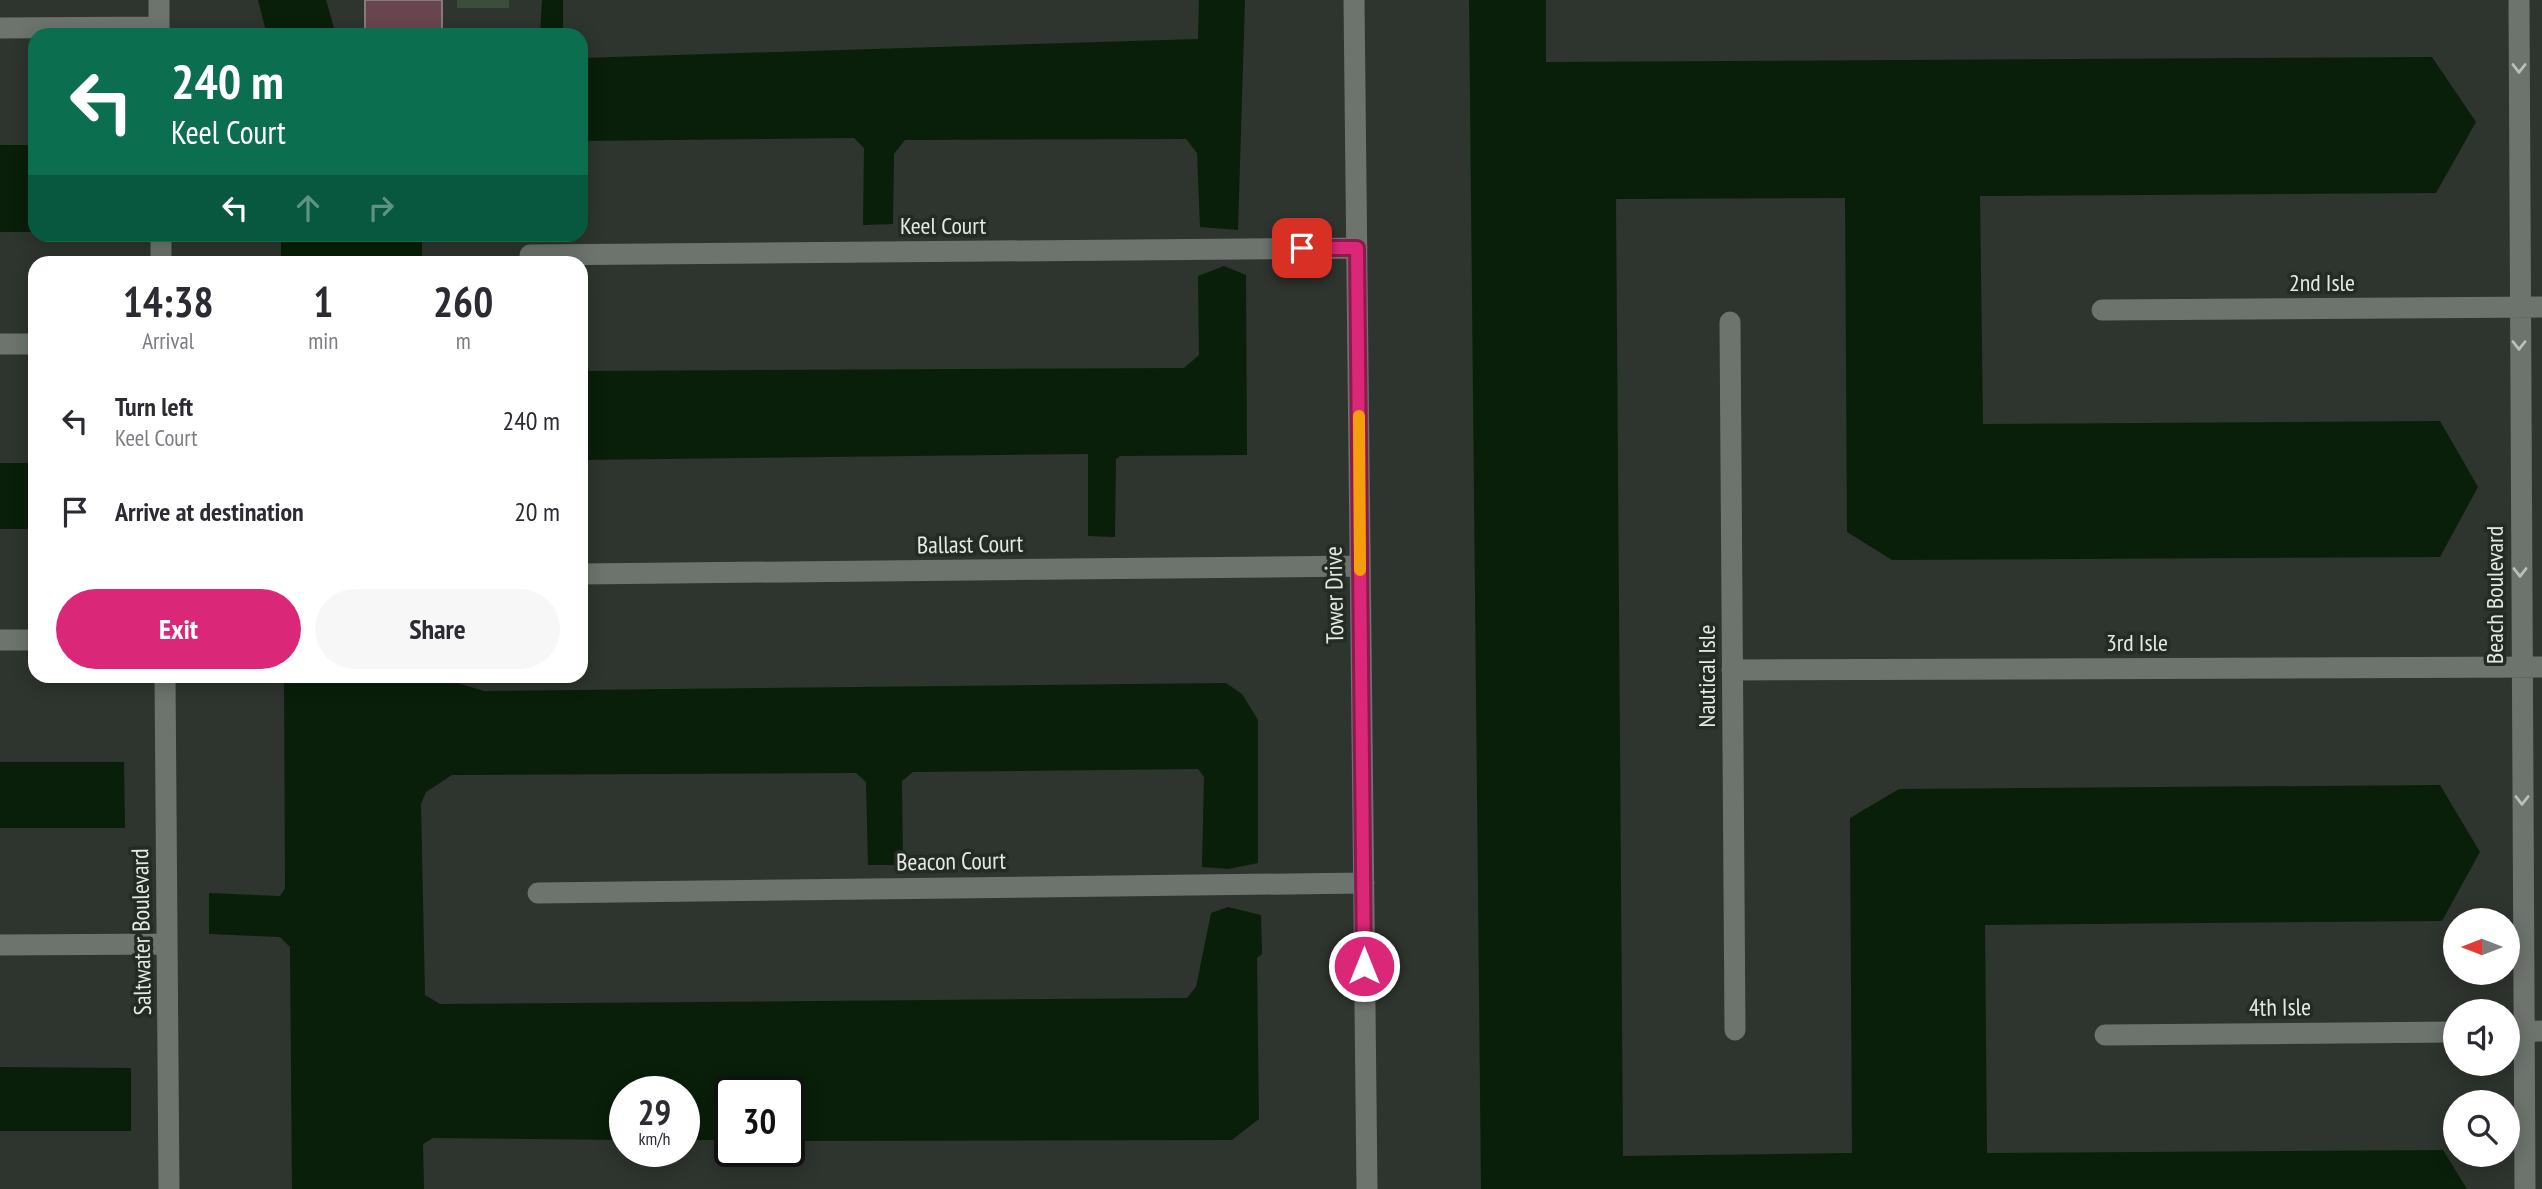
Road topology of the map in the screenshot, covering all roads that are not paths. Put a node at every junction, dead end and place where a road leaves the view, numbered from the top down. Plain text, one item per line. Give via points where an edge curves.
1 (159, 0) edge
2 (1354, 0) edge
3 (2519, 0) edge
4 (0, 28) edge
5 (159, 28) edge
6 (28, 29) edge
7 (1357, 248) junction
8 (530, 255) dead end
9 (2518, 307) junction
10 (2542, 307) edge
11 (2102, 310) dead end
12 (1730, 322) dead end
13 (0, 344) edge
14 (28, 344) edge
15 (1360, 566) junction
16 (588, 574) edge
17 (0, 640) edge
18 (28, 640) edge
19 (2532, 667) edge
20 (1732, 670) junction
21 (165, 683) edge
22 (1364, 883) junction
23 (538, 892) dead end
24 (167, 944) junction
25 (0, 945) edge
26 (1735, 1030) dead end
27 (2443, 1032) edge
28 (2525, 1032) edge
29 (2105, 1035) dead end
30 (169, 1189) edge
31 (1367, 1189) edge
32 (2525, 1189) edge

1 - 5 street
2 - 7 street, Tower Drive
3 -> 9 street, Beach Boulevard
4 - 6 street
7 - 8 street, Keel Court
7 - 15 street, Tower Drive
9 - 10 street, 2nd Isle
9 - 11 street, 2nd Isle
9 -> 19 street, Beach Boulevard
12 - 20 street, Nautical Isle
13 - 14 street
15 - 16 street, Ballast Court
15 - 22 street, Tower Drive
17 - 18 street
19 - 20 street, 3rd Isle
19 -> 28 street, Beach Boulevard
20 - 26 street, Nautical Isle
21 - 24 street, Saltwater Boulevard
22 - 23 street, Beacon Court
22 - 31 street, Tower Drive
24 - 25 street
24 - 30 street, Saltwater Boulevard
27 - 29 street, 4th Isle
28 - 32 street, Beach Boulevard

